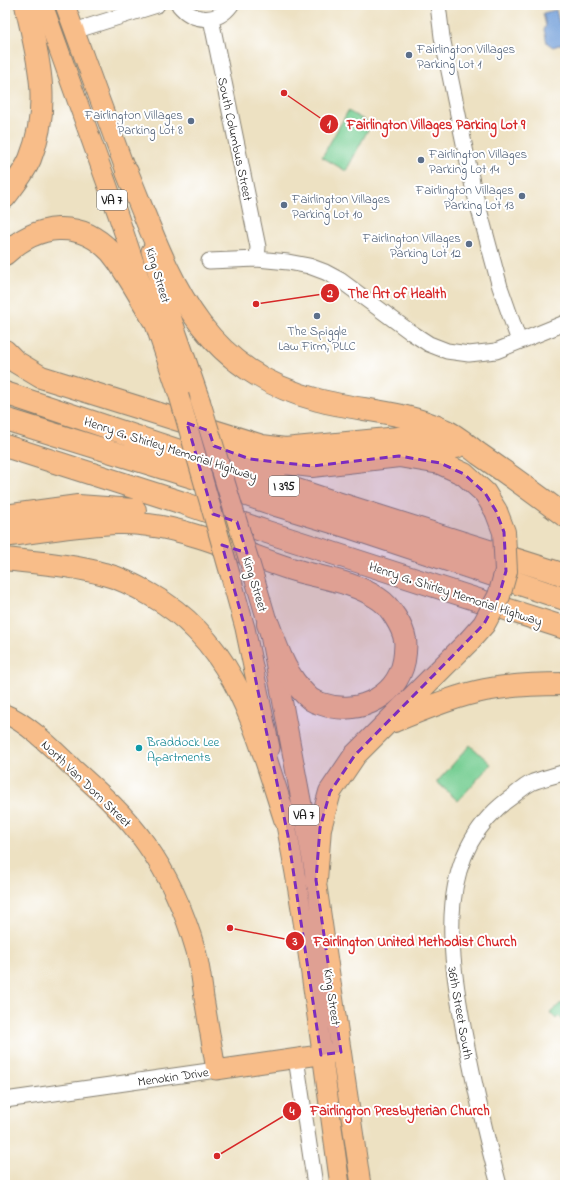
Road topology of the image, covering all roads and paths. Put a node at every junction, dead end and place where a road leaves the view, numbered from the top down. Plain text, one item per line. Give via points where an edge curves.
1 (26, 5) edge
2 (43, 5) edge
3 (65, 5) edge
4 (157, 5) edge
5 (179, 5) edge
6 (231, 5) edge
7 (438, 5) edge
8 (211, 19) junction
9 (74, 31) junction
10 (127, 172) junction
11 (5, 197) edge
12 (5, 254) edge
13 (257, 259) junction
14 (209, 261) dead end
15 (153, 319) junction
16 (565, 323) edge
17 (519, 341) junction
18 (5, 351) edge
19 (5, 392) edge
20 (5, 419) edge
21 (5, 446) edge
22 (484, 457) junction
23 (5, 516) edge
24 (565, 516) edge
25 (5, 536) edge
26 (322, 550) junction
27 (5, 560) edge
28 (565, 575) edge
29 (565, 600) edge
30 (268, 624) junction
31 (565, 628) edge
32 (565, 684) edge
33 (5, 714) edge
34 (384, 726) junction
35 (565, 772) edge
36 (285, 819) junction
37 (316, 880) junction
38 (341, 1052) junction
39 (321, 1055) junction
40 (296, 1058) junction
41 (216, 1070) junction
42 (5, 1100) edge
43 (315, 1185) edge
44 (340, 1185) edge
45 (361, 1185) edge
46 (499, 1185) edge

1 - 11 highway via 40,70 42,110 30,159
2 - 15 main road, King Street / VA 7
3 - 9 main road, King Street / VA 7
4 - 9 street
5 - 8 street via 194,17
6 - 8 street via 222,14
7 - 17 street via 442,37 473,187 500,287
8 - 13 street, South Columbus Street via 258,247
9 - 10 main road, King Street / VA 7
10 - 22 highway via 163,262 185,302 214,341 238,362 265,380 293,392 339,404 403,415 445,430
10 - 30 main road, King Street / VA 7, bridge
12 - 15 highway via 21,241 42,231 56,228 83,234 104,245 111,253 134,285
13 - 14 street
13 - 17 street via 295,264 325,272 340,280 409,332 447,351 469,354 496,351
15 - 36 main road, King Street / VA 7, bridge via 179,396 245,628
16 - 17 street
18 - 22 highway via 16,362 41,376 262,446 285,449 409,437 436,442
19 - 28 highway, Henry G. Shirley Memorial Highway / I 395 via 318,497
19 - 34 highway, bridge via 166,432 250,459 312,466 399,456 440,463 464,474 485,493 496,511 504,532 506,571 499,596 484,624
20 - 29 highway via 352,528
21 - 26 highway, Henry G. Shirley Memorial Highway
22 - 24 highway
23 - 26 highway via 78,506 155,512
25 - 30 highway via 110,523 147,524 186,532 290,569 351,585 380,599 398,621 405,640 400,673 391,688 382,696 359,707 330,707 312,700 296,685 284,666
26 - 31 highway, Henry G. Shirley Memorial Highway
27 - 36 highway via 76,568 119,579 174,609 201,633 241,694
30 - 37 main road, King Street / VA 7
32 - 34 highway via 534,684 484,690 432,706
33 - 41 main road, North Van Dorn Street via 35,734 106,798 146,844 164,873 178,902 196,952
34 - 37 highway via 355,755 330,792 320,828
35 - 46 street, 36th Street South via 533,782 499,806 483,822 471,841 456,883 451,947 457,991 479,1108
36 - 39 main road, King Street / VA 7 via 307,944
37 - 38 main road, King Street / VA 7
38 - 39 main road, Menokin Drive
38 - 45 main road, King Street / VA 7
39 - 40 main road, Menokin Drive
39 - 44 main road, King Street / VA 7
40 - 41 main road, Menokin Drive
40 - 43 street
41 - 42 street, Menokin Drive

